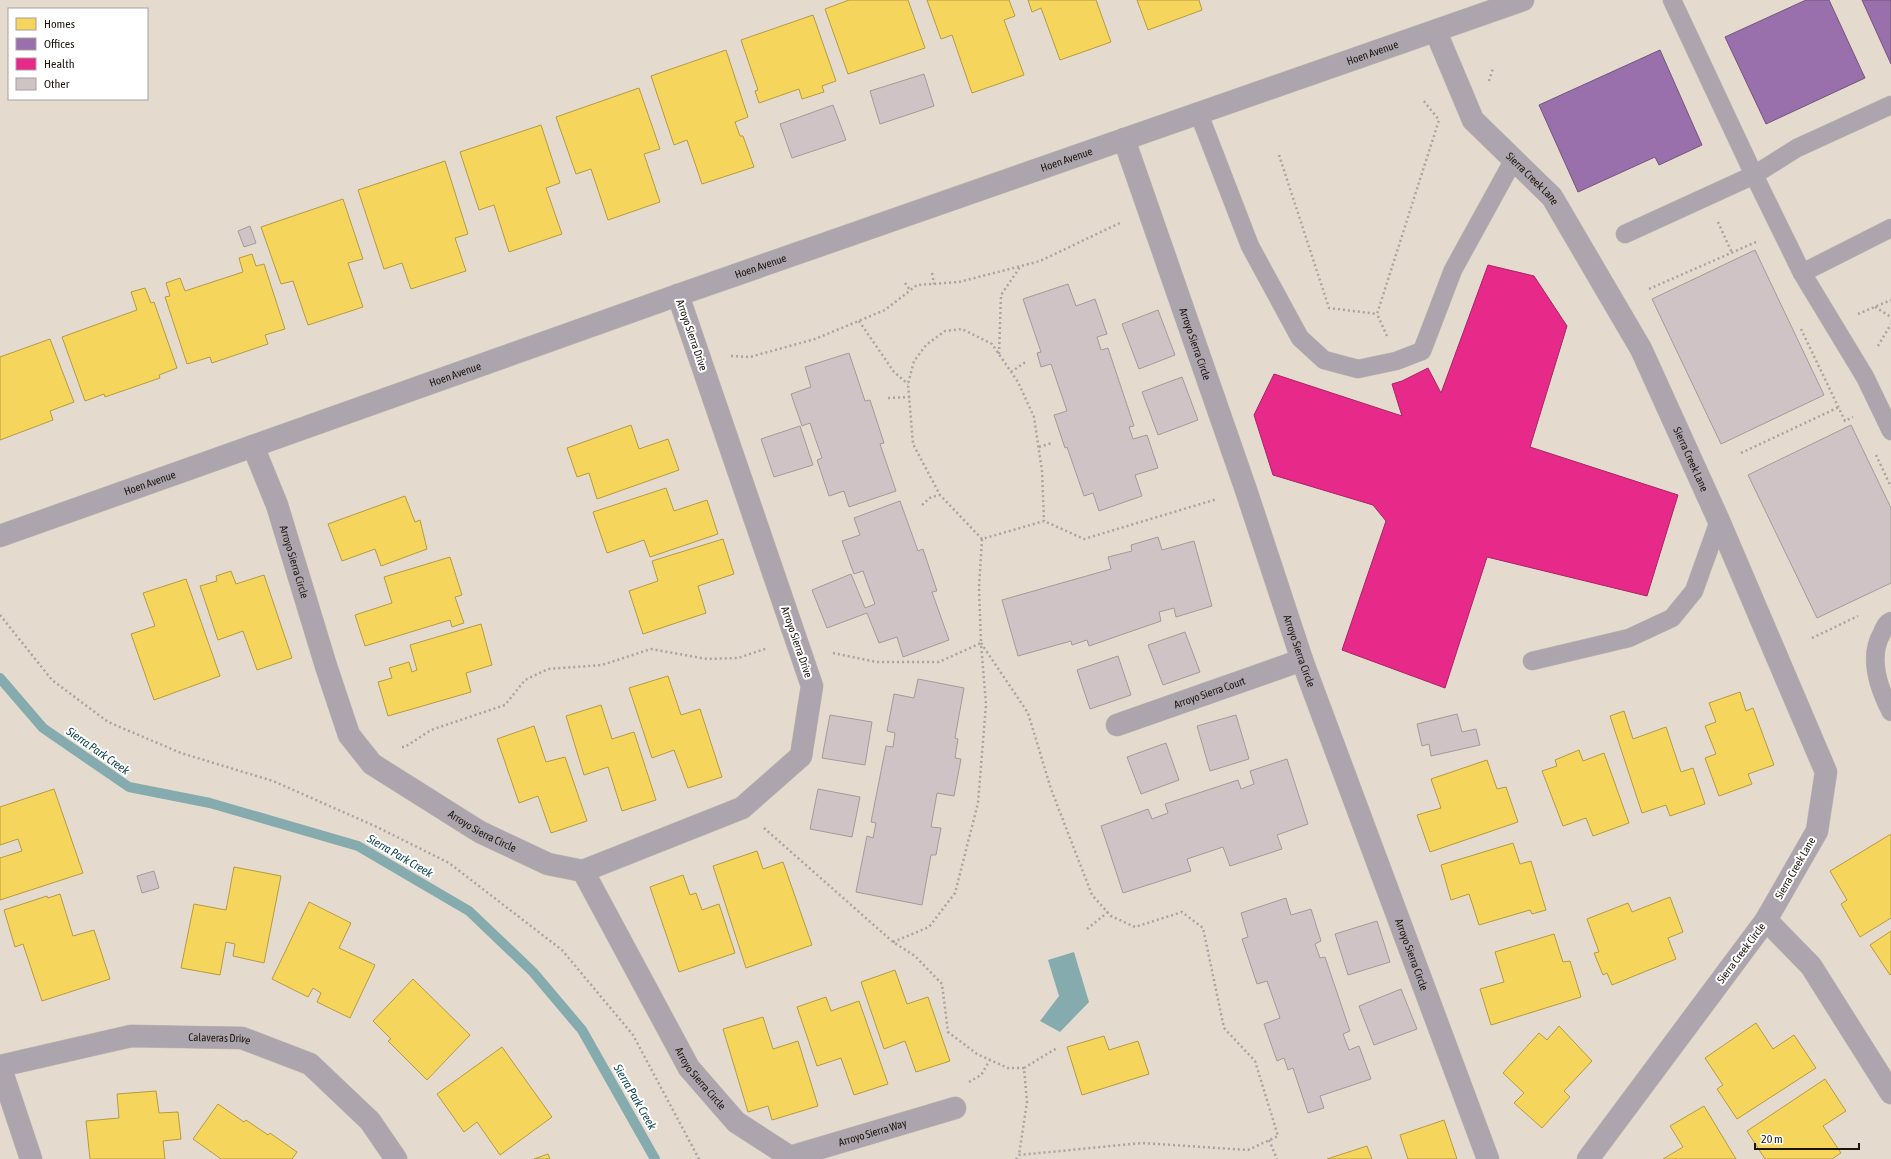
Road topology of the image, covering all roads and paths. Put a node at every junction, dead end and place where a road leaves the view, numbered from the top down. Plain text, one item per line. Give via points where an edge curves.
1 (1523, 0) edge
2 (1672, 0) edge
3 (1436, 32) junction
4 (1493, 68) dead end
5 (1489, 82) dead end
6 (1423, 100) dead end
7 (1891, 105) edge
8 (1199, 114) junction
9 (1124, 139) junction
10 (1279, 155) dead end
11 (1514, 159) junction
12 (1754, 175) junction
13 (1716, 220) dead end
14 (1124, 221) dead end
15 (1891, 228) edge
16 (1625, 234) dead end
17 (1760, 241) dead end
18 (1732, 253) junction
19 (1021, 266) junction
20 (932, 273) dead end
21 (1802, 274) junction
22 (905, 283) dead end
23 (934, 284) junction
24 (1649, 289) dead end
25 (910, 290) junction
26 (678, 295) junction
27 (1891, 300) edge
28 (1875, 307) junction
29 (1377, 314) junction
30 (1856, 315) dead end
31 (1891, 317) edge
32 (859, 321) junction
33 (1799, 324) dead end
34 (1891, 324) edge
35 (1389, 339) dead end
36 (1878, 347) dead end
37 (729, 352) dead end
38 (999, 354) junction
39 (1027, 361) dead end
40 (1011, 372) junction
41 (908, 384) junction
42 (910, 397) junction
43 (888, 398) dead end
44 (1839, 407) junction
45 (1845, 421) dead end
46 (1891, 431) edge
47 (1052, 442) dead end
48 (253, 446) junction
49 (1039, 447) junction
50 (1741, 453) dead end
51 (1246, 490) junction
52 (940, 496) junction
53 (922, 505) dead end
54 (1044, 521) junction
55 (1719, 521) junction
56 (0, 536) edge
57 (982, 539) junction
58 (1862, 614) dead end
59 (0, 615) edge
60 (1891, 621) edge
61 (1812, 638) dead end
62 (981, 643) junction
63 (802, 656) junction
64 (1302, 660) junction
65 (1532, 660) dead end
66 (1891, 712) edge
67 (1117, 725) dead end
68 (372, 764) junction
69 (742, 808) junction
70 (584, 871) junction
71 (1108, 912) junction
72 (1766, 920) junction
73 (1087, 929) dead end
74 (893, 942) junction
75 (1057, 1048) dead end
76 (0, 1066) edge
77 (1024, 1068) junction
78 (1891, 1093) edge
79 (955, 1108) dead end
80 (1269, 1140) junction
81 (1019, 1155) junction
82 (789, 1158) edge
83 (31, 1159) edge
84 (396, 1159) edge
85 (699, 1159) edge
86 (1016, 1159) edge
87 (1277, 1159) edge
88 (1488, 1159) edge
89 (1588, 1159) edge

1 - 3 street, Hoen Avenue
2 - 12 lane
3 - 8 street, Hoen Avenue
3 - 11 street, Sierra Creek Lane via 1473,120
4 - 5 path
6 - 29 path via 1439,120
7 - 12 lane via 1796,148
8 - 9 street, Hoen Avenue
8 - 11 lane via 1250,246 1300,338 1324,360 1358,369 1396,361 1422,351 1453,270
9 - 26 street, Hoen Avenue
9 - 51 street, Arroyo Sierra Circle
10 - 29 path via 1329,308
11 - 55 street, Sierra Creek Lane via 1552,197 1641,349
12 - 16 lane
12 - 21 lane
13 - 18 path
14 - 19 path via 1040,261
15 - 21 lane
17 - 18 path
18 - 24 path
19 - 23 path via 959,282
19 - 38 path via 1001,295
20 - 23 path
21 - 46 lane via 1865,377
22 - 25 path
23 - 25 path via 917,286
25 - 32 path via 885,310
26 - 48 street, Hoen Avenue
26 - 63 street, Arroyo Sierra Drive
27 - 28 path
28 - 30 path
28 - 31 path
29 - 35 path
32 - 37 path via 815,339 750,358 729,356
32 - 41 path via 894,372
33 - 44 path
34 - 36 path
38 - 40 path
38 - 41 path via 992,344 962,329 945,331 926,345 914,361
39 - 40 path
40 - 49 path via 1034,417
41 - 42 path
42 - 43 path
42 - 52 path via 913,444
44 - 45 path
44 - 50 path
47 - 49 path
48 - 56 street, Hoen Avenue
48 - 68 street, Arroyo Sierra Circle via 278,505 349,735
49 - 54 path
51 - 54 path via 1084,539
51 - 64 street, Arroyo Sierra Circle
52 - 53 path via 931,497
52 - 57 path
54 - 57 path
55 - 65 lane via 1694,591 1672,618 1628,638
55 - 72 street, Sierra Creek Lane via 1826,772 1817,831
57 - 62 path via 979,588
58 - 61 path
59 - 85 path via 52,680 108,722 181,753 273,781 450,863 562,950 633,1035
60 - 66 lane via 1877,642 1876,672
62 - 63 path via 939,662 877,662 830,653
62 - 71 path via 1028,714 1051,789 1092,895
62 - 74 path via 986,704 978,803 955,893 928,927
63 - 68 path via 782,644 738,658 707,659 651,649 602,665 548,669 525,680 505,705 431,730 405,747 388,748
63 - 69 street, Arroyo Sierra Drive via 812,686 801,756
64 - 67 street, Arroyo Sierra Court
64 - 88 street, Arroyo Sierra Circle
68 - 70 street, Arroyo Sierra Circle via 480,832 548,864
69 - 70 street, Arroyo Sierra Drive
69 - 74 path
70 - 82 street, Arroyo Sierra Circle via 689,1068 736,1122
71 - 73 path
71 - 80 path via 1111,916 1135,927 1182,912 1203,928 1224,1028 1255,1062 1269,1106 1278,1136
72 - 78 street, Sierra Creek Circle via 1811,966
72 - 89 street, Sierra Creek Circle
74 - 77 path via 914,956 942,984 948,1032 977,1054 1008,1068
75 - 77 path
76 - 83 street
76 - 84 street, Calaveras Drive via 131,1036 242,1038 310,1064 370,1120
77 - 81 path via 1027,1102
79 - 82 street, Arroyo Sierra Way
80 - 81 path via 1248,1150 1142,1143
80 - 87 path
81 - 86 path

